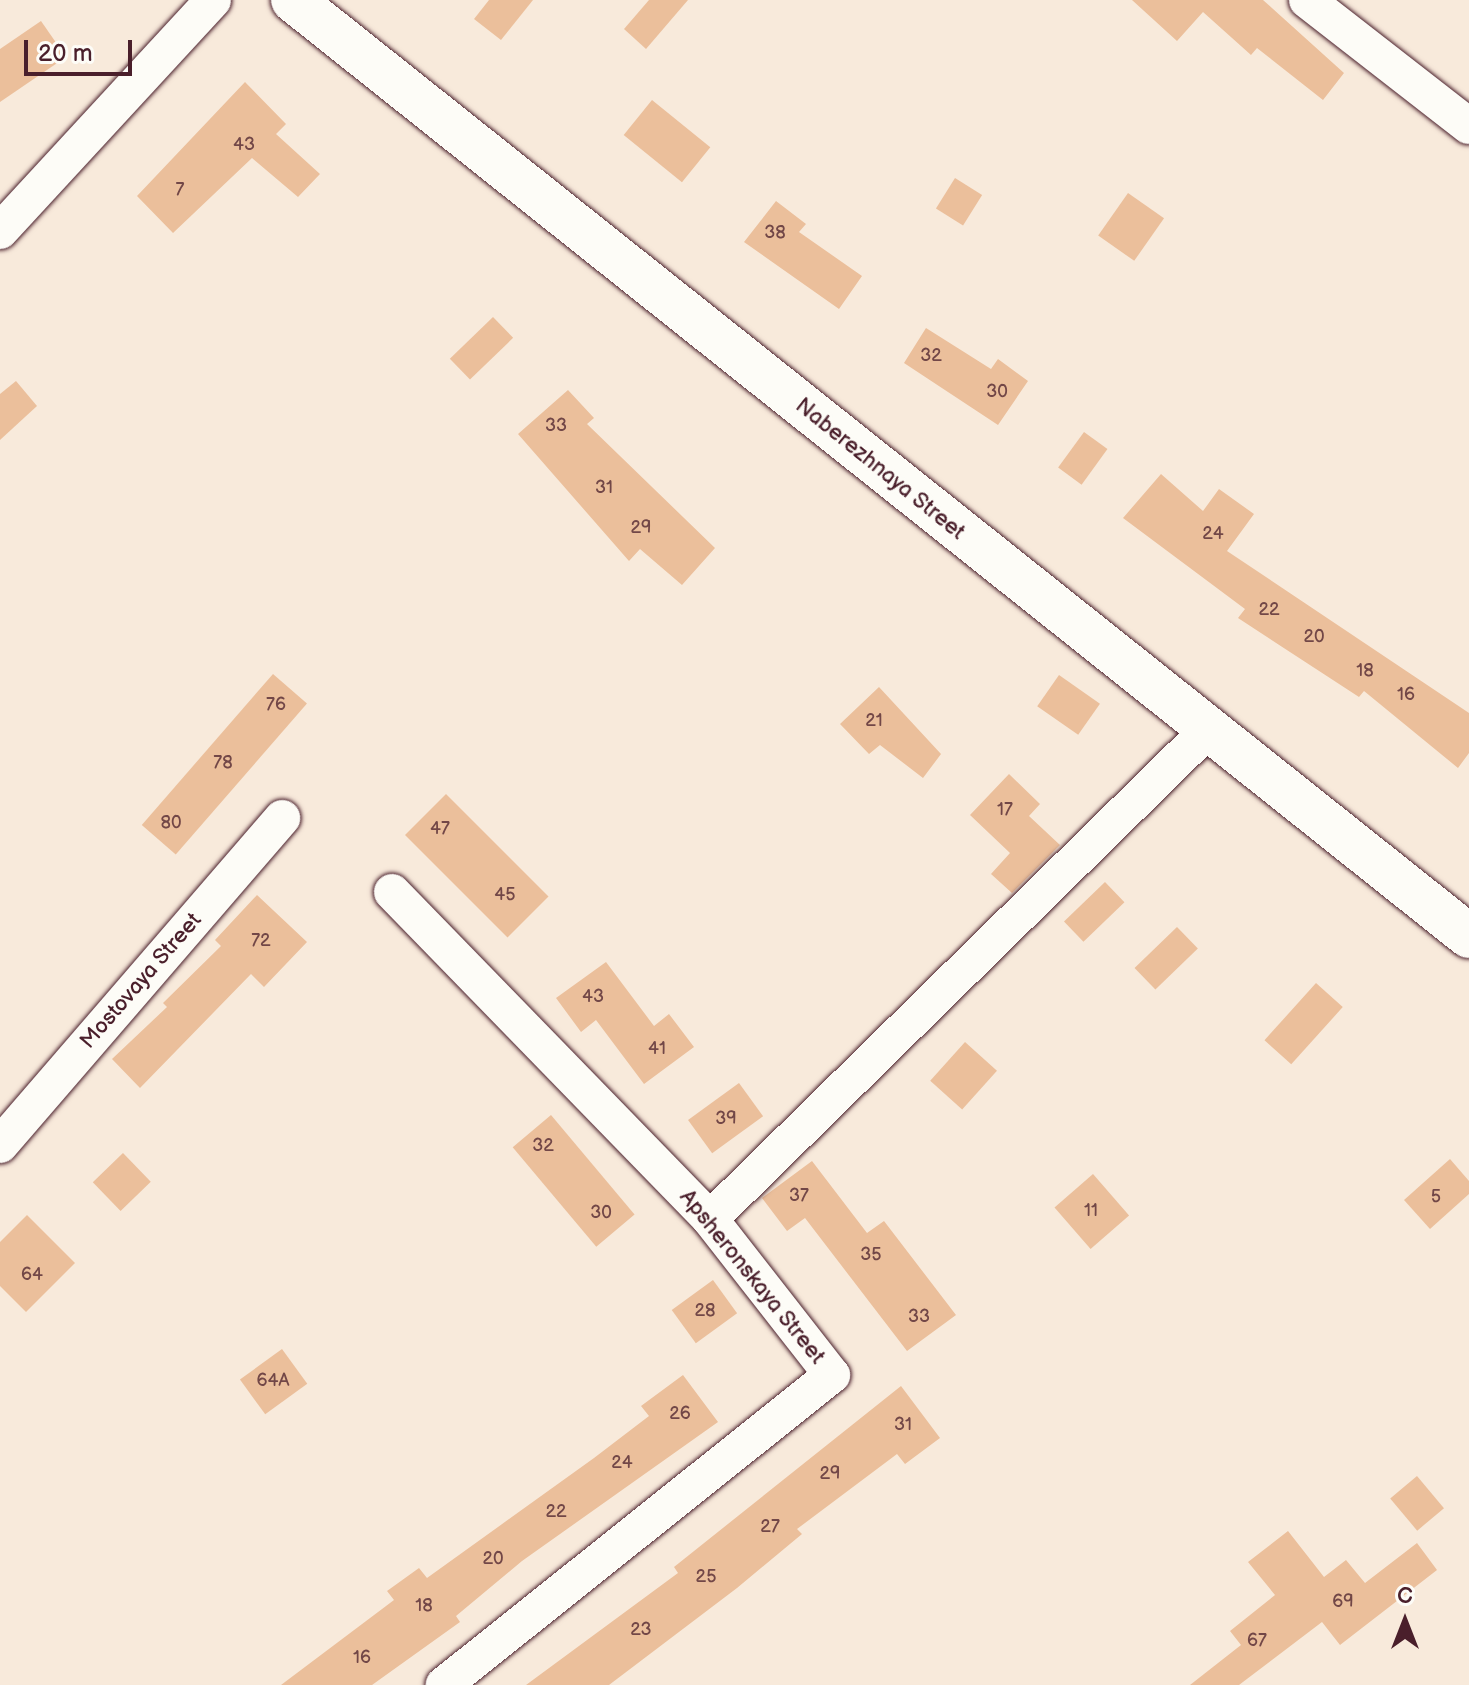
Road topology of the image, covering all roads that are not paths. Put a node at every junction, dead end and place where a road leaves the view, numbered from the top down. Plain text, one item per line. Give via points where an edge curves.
1 (213, 0) edge
2 (293, 0) edge
3 (1307, 0) edge
4 (1469, 126) edge
5 (0, 231) edge
6 (1207, 731) junction
7 (282, 818) dead end
8 (392, 892) dead end
9 (1469, 936) edge
10 (0, 1145) edge
11 (710, 1219) junction
12 (444, 1685) edge

1 - 5 street
2 - 6 street, Naberezhnaya Street
3 - 4 street
6 - 9 street, Naberezhnaya Street
6 - 11 street
7 - 10 street, Mostovaya Street
8 - 11 street, Apsheronskaya Street
11 - 12 street, Apsheronskaya Street via 832,1375

